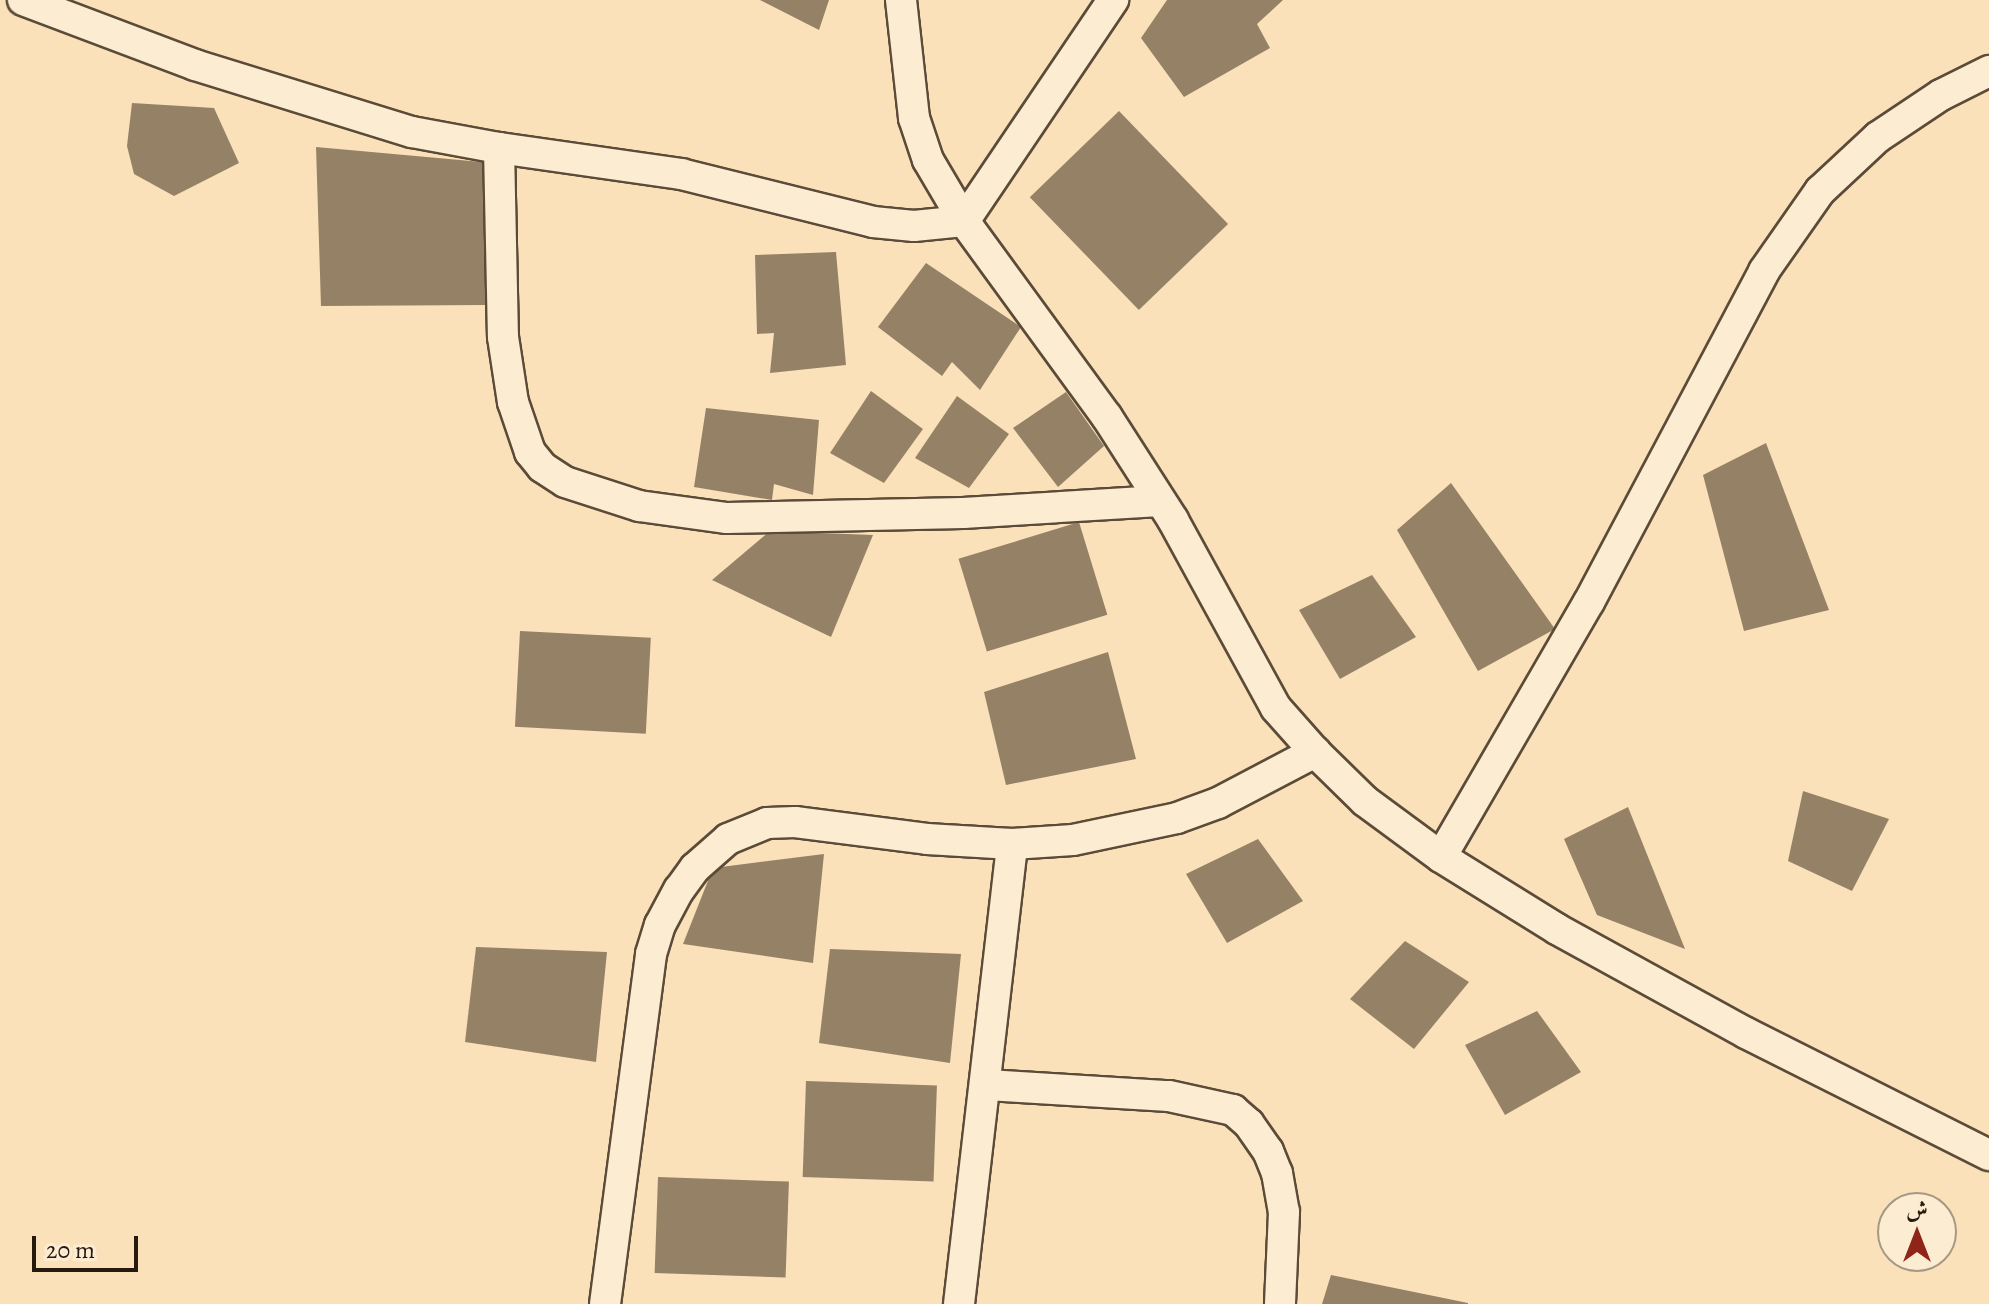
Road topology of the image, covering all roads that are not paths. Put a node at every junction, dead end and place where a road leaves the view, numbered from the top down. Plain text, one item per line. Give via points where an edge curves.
1 (23, 0) edge
2 (901, 0) edge
3 (1113, 0) edge
4 (1989, 71) edge
5 (499, 148) junction
6 (964, 221) junction
7 (1160, 501) junction
8 (1315, 752) junction
9 (1012, 844) junction
10 (1441, 857) junction
11 (987, 1085) junction
12 (1989, 1155) edge
13 (605, 1304) edge
14 (959, 1304) edge
15 (1280, 1304) edge

1 - 5 street via 195,65 329,108 412,132
2 - 6 street via 914,118 928,160
3 - 6 street
4 - 10 street via 1878,137 1820,191 1764,271 1589,602
5 - 6 street via 681,174 873,222 914,226
5 - 7 street via 503,337 513,402 530,452 565,482 639,506 727,518 963,513
6 - 7 street via 1107,417
7 - 8 street via 1276,708
8 - 9 street via 1218,803 1177,818 1073,840
8 - 10 street via 1365,801
9 - 11 street
9 - 13 street via 767,823 728,839 695,868 660,925 651,954
10 - 12 street via 1557,929 1746,1033
11 - 14 street
11 - 15 street via 1169,1096 1233,1110 1268,1151 1277,1173 1284,1212

